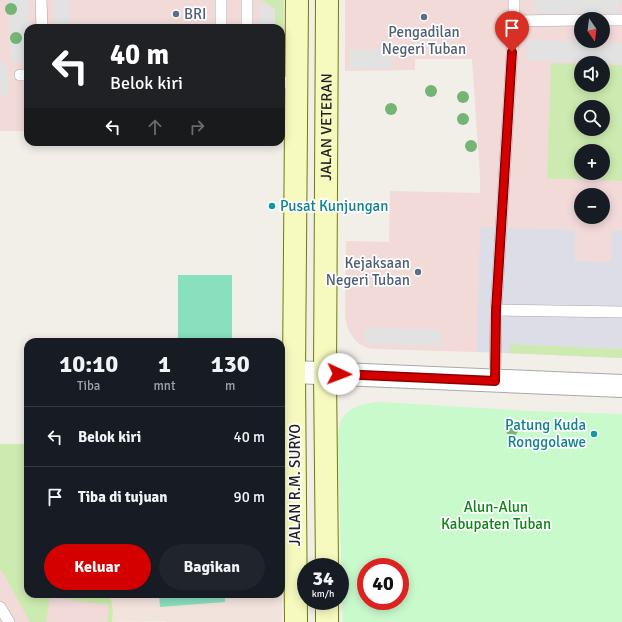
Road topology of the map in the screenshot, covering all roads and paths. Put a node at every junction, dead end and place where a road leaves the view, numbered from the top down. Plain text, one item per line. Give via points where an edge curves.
1 (41, 0) edge
2 (221, 0) edge
3 (247, 0) edge
4 (297, 0) edge
5 (514, 0) edge
6 (327, 1) edge
7 (574, 20) edge
8 (610, 20) edge
9 (622, 20) edge
10 (514, 22) junction
11 (42, 24) edge
12 (221, 24) edge
13 (247, 24) edge
14 (297, 35) junction
15 (327, 36) junction
16 (289, 83) edge
17 (496, 310) junction
18 (622, 312) edge
19 (294, 372) junction
20 (325, 374) junction
21 (495, 381) junction
22 (622, 386) edge
23 (327, 558) edge
24 (0, 607) edge
25 (327, 610) edge
26 (9, 622) edge
27 (296, 622) edge
28 (327, 622) edge

1 - 11 lane
2 - 12 lane
3 - 13 lane
4 - 6 main road
4 - 14 main road, JALAN VETERAN
5 - 10 lane
6 - 15 main road, JALAN VETERAN
7 - 10 lane
8 - 9 lane
10 - 17 lane
14 - 15 main road
14 - 16 main road, JALAN VETERAN
15 - 20 main road, JALAN VETERAN
16 - 19 main road, JALAN VETERAN
17 - 18 lane
17 - 21 lane
19 - 20 street
19 - 27 main road, JALAN R.M. SURYO
20 - 21 street
20 - 23 main road, JALAN R.M. SURYO
21 - 22 street
24 - 26 lane
25 - 28 main road

